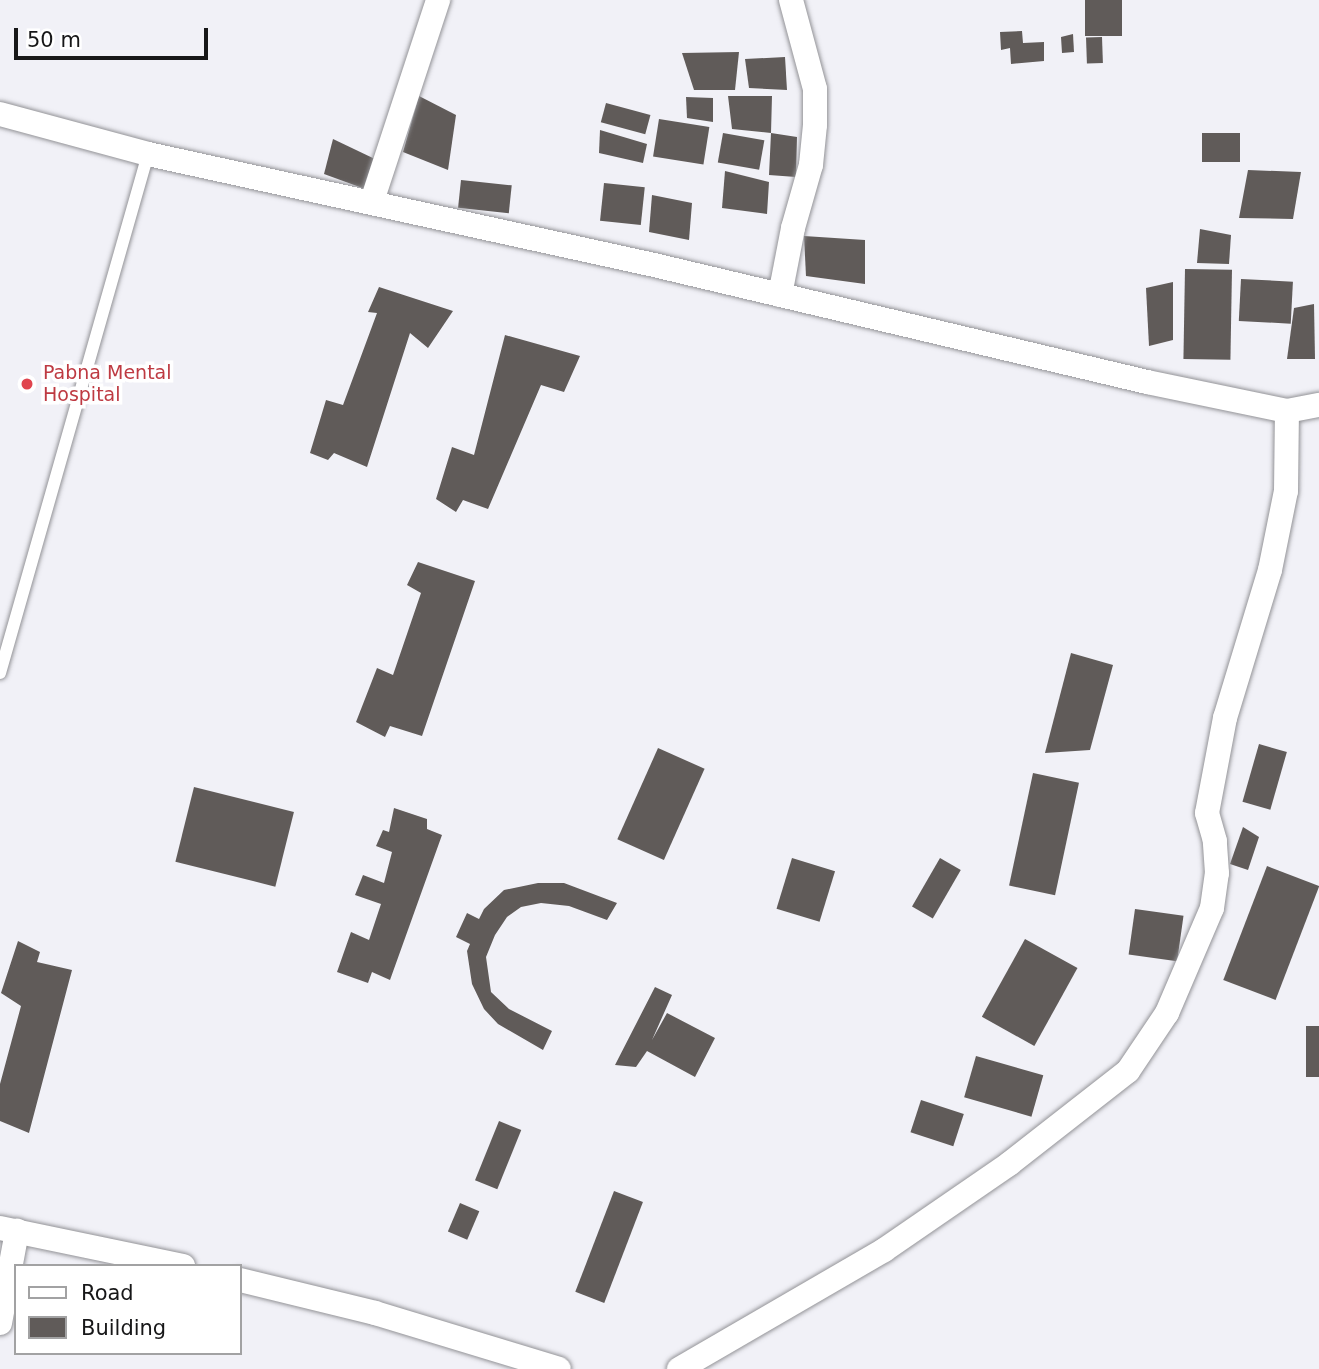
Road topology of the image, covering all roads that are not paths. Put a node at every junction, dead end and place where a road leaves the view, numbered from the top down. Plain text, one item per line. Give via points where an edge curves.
1 (438, 0) edge
2 (791, 0) edge
3 (0, 114) edge
4 (148, 154) junction
5 (372, 201) junction
6 (780, 295) junction
7 (1319, 405) edge
8 (1287, 411) junction
9 (0, 673) edge
10 (9, 1229) edge
11 (174, 1264) edge
12 (242, 1280) edge
13 (0, 1323) edge
14 (559, 1369) edge
15 (679, 1369) edge

1 - 5 street
2 - 6 street via 815,89 815,125 811,165
3 - 4 street
4 - 5 street
4 - 9 lane
5 - 6 street
6 - 8 street
7 - 8 street
8 - 15 street via 1286,491 1270,570 1225,718 1208,813 1217,864 1212,908 1167,1013 1128,1071 1009,1164 884,1250
10 - 11 street
10 - 13 street
12 - 14 street via 375,1313

